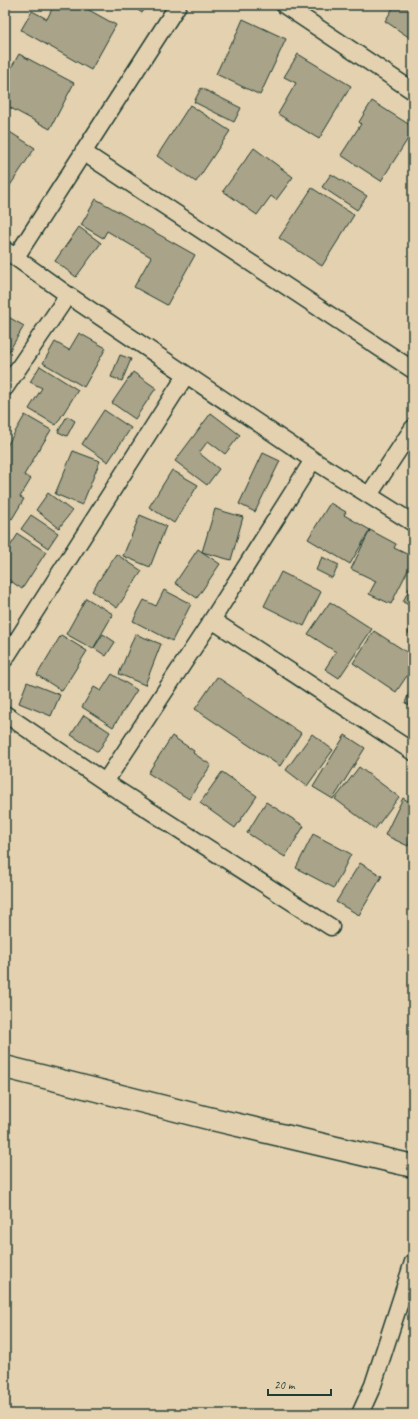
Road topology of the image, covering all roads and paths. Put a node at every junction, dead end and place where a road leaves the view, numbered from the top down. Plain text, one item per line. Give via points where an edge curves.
1 (178, 5) edge
2 (291, 7) edge
3 (413, 91) edge
4 (83, 152) junction
5 (10, 254) edge
6 (68, 295) junction
7 (413, 370) edge
8 (186, 375) junction
9 (5, 388) edge
10 (413, 428) edge
11 (313, 460) junction
12 (369, 495) junction
13 (413, 523) edge
14 (212, 620) junction
15 (5, 659) edge
16 (5, 714) edge
17 (413, 752) edge
18 (106, 782) junction
19 (331, 927) dead end
20 (5, 1067) edge
21 (413, 1166) edge
22 (413, 1262) edge
23 (360, 1414) edge

1 - 4 street
2 - 3 street
4 - 5 street
4 - 7 street
5 - 6 street
6 - 8 street
6 - 9 street
8 - 11 street
8 - 15 street
10 - 12 street
11 - 12 street
11 - 14 street
12 - 13 street
14 - 17 street
14 - 18 street
16 - 18 street
18 - 19 street
20 - 21 main road
22 - 23 street via 374,1385

